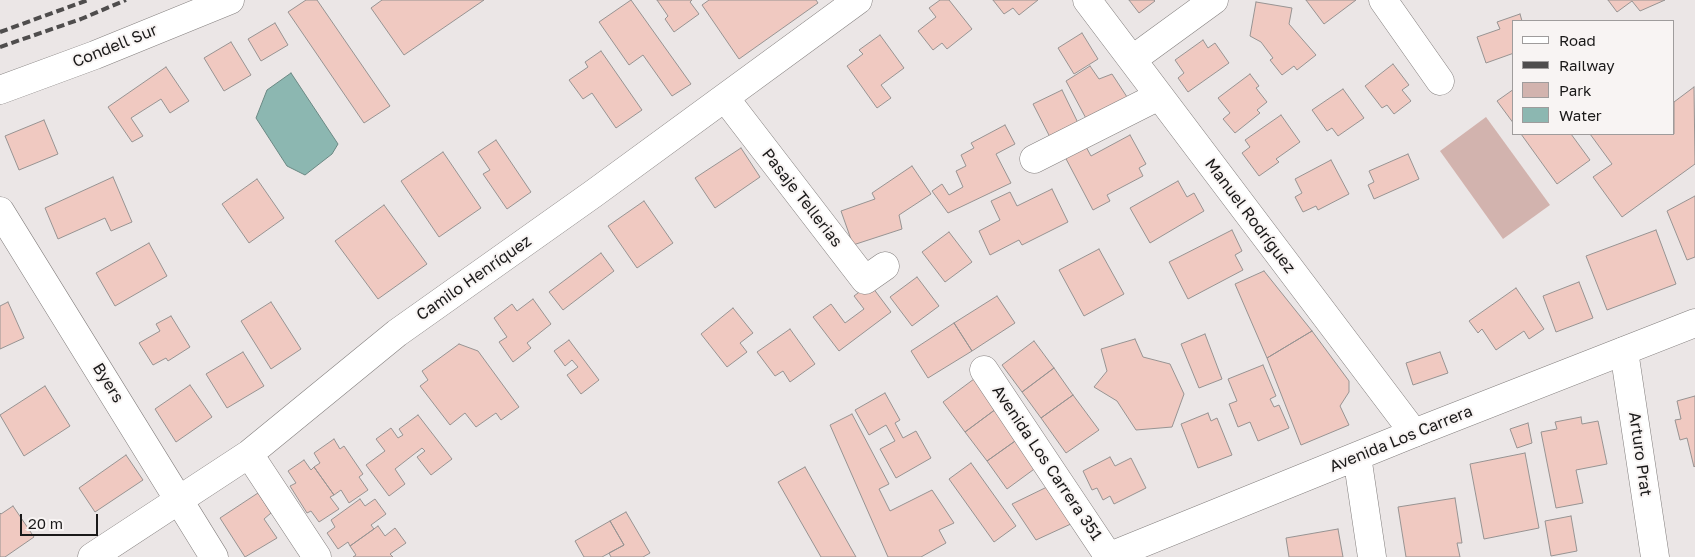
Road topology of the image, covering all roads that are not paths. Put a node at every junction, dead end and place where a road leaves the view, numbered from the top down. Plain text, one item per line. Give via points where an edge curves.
1 (230, 0) edge
2 (858, 0) edge
3 (1087, 0) edge
4 (1214, 0) edge
5 (1383, 0) edge
6 (1133, 58) junction
7 (1440, 81) dead end
8 (0, 90) edge
9 (1159, 96) junction
10 (725, 98) junction
11 (1034, 159) dead end
12 (0, 211) edge
13 (885, 266) dead end
14 (1695, 323) edge
15 (1624, 351) junction
16 (984, 370) dead end
17 (1414, 432) junction
18 (249, 454) junction
19 (1357, 456) junction
20 (179, 500) junction
21 (92, 557) edge
22 (214, 557) edge
23 (317, 557) edge
24 (1108, 557) edge
25 (1372, 557) edge
26 (1655, 557) edge

1 - 8 street, Condell Sur
2 - 10 street, Camilo Henríquez
3 - 6 street, Manuel Rodríguez
4 - 6 street
5 - 7 street
6 - 9 street, Manuel Rodríguez
9 - 11 street
9 - 17 street, Manuel Rodríguez
10 - 13 street, Pasaje Tellerias via 865,280
10 - 18 street, Camilo Henríquez via 397,333
12 - 20 street, Byers
14 - 15 street, Avenida Los Carrera
15 - 17 street, Avenida Los Carrera
15 - 26 street, Arturo Prat
16 - 24 street, Avenida Los Carrera 351
17 - 19 street, Avenida Los Carrera
18 - 20 street, Camilo Henríquez
18 - 23 street
19 - 24 street, Avenida Los Carrera
19 - 25 street
20 - 21 street, Camilo Henríquez
20 - 22 street, Byers

